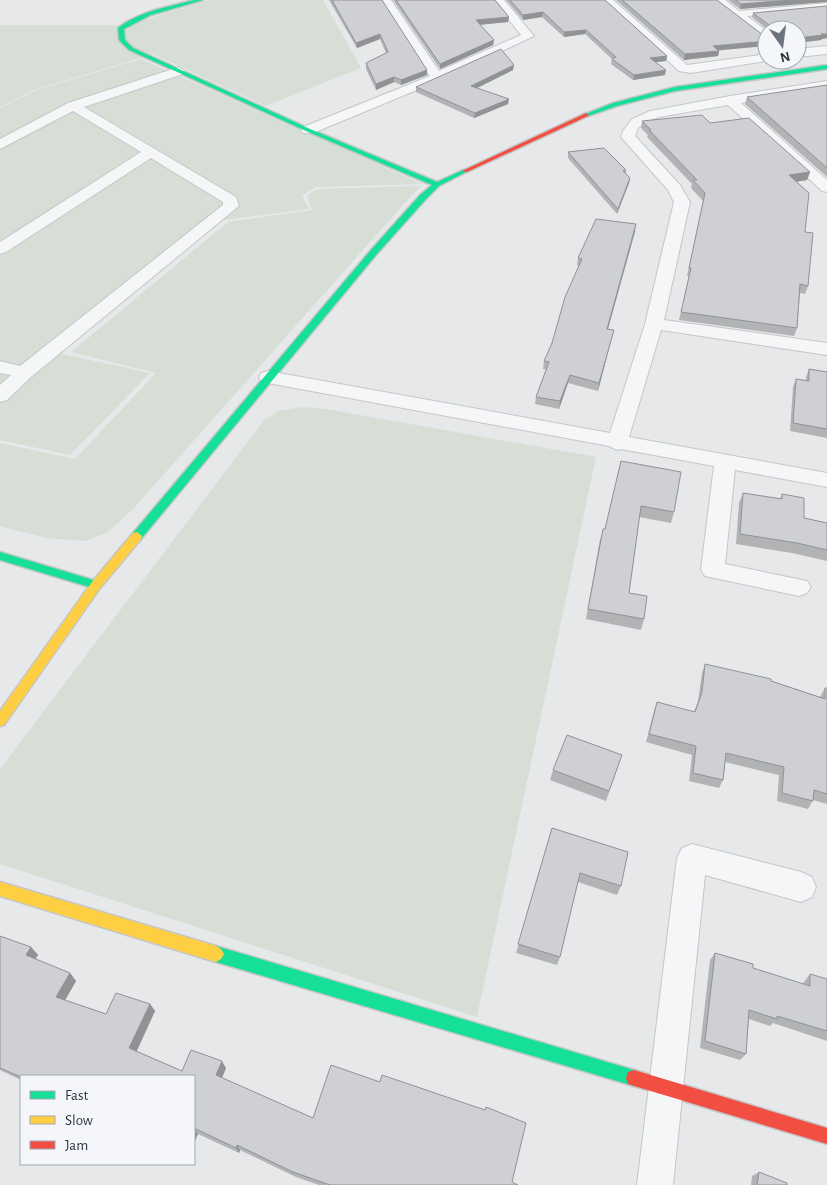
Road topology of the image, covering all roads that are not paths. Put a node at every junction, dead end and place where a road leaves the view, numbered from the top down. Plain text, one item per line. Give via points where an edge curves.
1 (200, 0) edge
2 (386, 0) edge
3 (498, 0) edge
4 (607, 0) edge
5 (718, 0) edge
6 (827, 6) edge
7 (737, 14) junction
8 (757, 29) edge
9 (827, 50) edge
10 (807, 52) edge
11 (757, 59) edge
12 (827, 67) edge
13 (179, 71) junction
14 (437, 77) junction
15 (827, 85) edge
16 (730, 100) junction
17 (73, 106) junction
18 (308, 130) junction
19 (0, 144) edge
20 (151, 152) junction
21 (437, 185) junction
22 (827, 188) edge
23 (0, 249) edge
24 (654, 324) junction
25 (827, 349) edge
26 (0, 367) edge
27 (24, 373) junction
28 (268, 377) junction
29 (0, 396) edge
30 (617, 443) junction
31 (725, 462) junction
32 (827, 480) edge
33 (0, 556) edge
34 (96, 585) junction
35 (799, 587) dead end
36 (0, 721) edge
37 (801, 887) dead end
38 (0, 889) edge
39 (666, 1088) junction
40 (827, 1136) edge
41 (656, 1185) edge

1 - 13 street via 140,18 121,28 123,44
2 - 14 street
3 - 14 street via 528,36
4 - 11 street via 683,68
5 - 7 street
6 - 7 street
7 - 8 street
9 - 10 street
12 - 21 street via 704,84 605,107
13 - 17 street
13 - 18 street
14 - 18 street
15 - 16 street
16 - 22 street
16 - 24 street via 650,116 633,123 628,130 628,137 675,188 682,202
17 - 19 street
17 - 20 street
18 - 21 street
20 - 23 street
20 - 27 street via 231,200 231,206
21 - 28 street via 373,253
24 - 25 street
24 - 30 street
26 - 27 street
27 - 29 street
28 - 30 street
28 - 34 street
30 - 31 street
31 - 32 street
31 - 35 street via 713,570
33 - 34 street
34 - 36 street
37 - 39 street via 692,858
38 - 39 street
39 - 40 street
39 - 41 street

